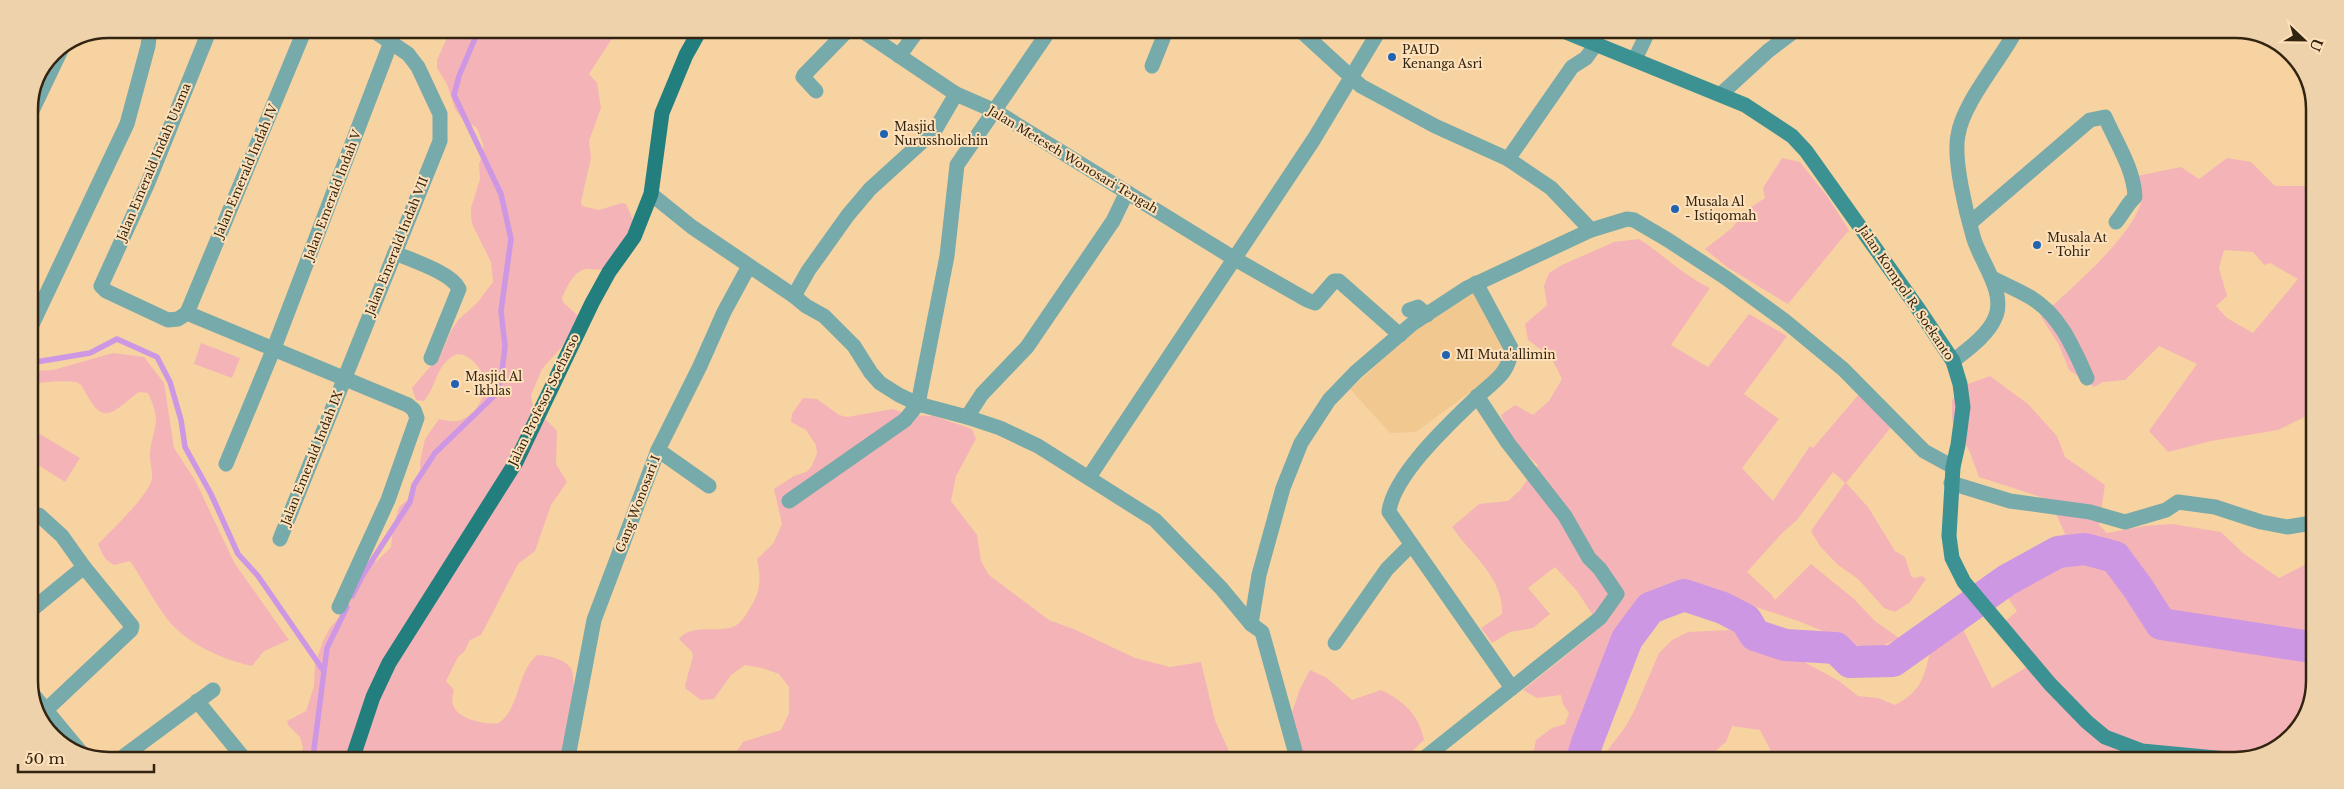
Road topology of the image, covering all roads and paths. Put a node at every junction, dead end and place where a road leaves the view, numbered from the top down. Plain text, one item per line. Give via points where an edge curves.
1 (149, 37) edge
2 (207, 37) edge
3 (302, 37) edge
4 (383, 37) edge
5 (696, 37) edge
6 (841, 37) edge
7 (871, 37) edge
8 (913, 37) edge
9 (1045, 37) edge
10 (1164, 37) edge
11 (1308, 37) edge
12 (1375, 37) edge
13 (1578, 37) edge
14 (1646, 37) edge
15 (1786, 37) edge
16 (2012, 37) edge
17 (391, 42) junction
18 (1596, 44) junction
19 (899, 56) junction
20 (1635, 59) junction
21 (56, 61) edge
22 (1152, 66) dead end
23 (1352, 77) junction
24 (816, 91) dead end
25 (956, 94) junction
26 (1721, 94) junction
27 (39, 96) edge
28 (994, 111) junction
29 (1508, 159) junction
30 (1127, 192) junction
31 (651, 194) junction
32 (2116, 222) dead end
33 (1970, 224) junction
34 (1591, 230) junction
35 (395, 253) junction
36 (1235, 259) junction
37 (749, 266) junction
38 (1992, 278) junction
39 (1476, 283) junction
40 (794, 296) junction
41 (1409, 310) dead end
42 (38, 313) edge
43 (187, 313) junction
44 (1427, 315) junction
45 (1400, 335) junction
46 (274, 348) junction
47 (431, 358) dead end
48 (1953, 361) junction
49 (344, 377) junction
50 (2087, 378) dead end
51 (1477, 396) junction
52 (918, 404) junction
53 (967, 417) junction
54 (658, 450) junction
55 (226, 464) dead end
56 (1953, 467) junction
57 (1088, 477) junction
58 (1951, 483) junction
59 (709, 486) dead end
60 (789, 501) dead end
61 (38, 514) edge
62 (2306, 525) edge
63 (280, 539) dead end
64 (1411, 545) junction
65 (84, 567) junction
66 (38, 605) edge
67 (339, 606) dead end
68 (1250, 624) junction
69 (1335, 643) dead end
70 (1512, 688) junction
71 (212, 690) dead end
72 (197, 701) junction
73 (43, 706) edge
74 (46, 710) junction
75 (71, 740) edge
76 (129, 752) edge
77 (239, 752) edge
78 (354, 752) edge
79 (569, 752) edge
80 (1295, 752) edge
81 (1432, 752) edge
82 (2153, 752) edge

1 - 42 street via 126,124
2 - 43 street, Jalan Emerald Indah Utama via 147,184 100,283 106,291 168,320 178,319
3 - 43 street, Jalan Emerald Indah IV
4 - 17 street
5 - 31 main road, Jalan Profesor Soeharso via 662,113
6 - 24 street via 803,77
7 - 19 street, Jalan Meteseh Wonosari Tengah
8 - 19 street
9 - 28 street
10 - 22 street
11 - 23 street
12 - 23 street
13 - 18 main road, Jalan Kompol R. Soekanto
14 - 20 street
15 - 26 street
16 - 33 street via 1967,110 1958,134 1957,149
17 - 35 street, Jalan Emerald Indah VII via 408,54 418,67 440,114 440,141
17 - 46 street, Jalan Emerald Indah V
18 - 20 main road, Jalan Kompol R. Soekanto
18 - 29 street via 1586,58 1572,67
19 - 25 street, Jalan Meteseh Wonosari Tengah
20 - 26 main road, Jalan Kompol R. Soekanto
21 - 27 street
23 - 29 street via 1385,100
23 - 36 street
25 - 28 street, Jalan Meteseh Wonosari Tengah
25 - 40 street via 935,130 870,189 848,215
26 - 48 main road, Jalan Kompol R. Soekanto via 1769,119 1806,151
28 - 30 street, Jalan Meteseh Wonosari Tengah
28 - 52 street via 957,165 948,248
29 - 34 street via 1551,188
30 - 36 street, Jalan Meteseh Wonosari Tengah
30 - 53 street via 1113,221 1027,347 982,394
31 - 37 street
31 - 78 main road, Jalan Profesor Soeharso via 634,237 592,303 516,462 389,663
32 - 33 street via 2135,197 2135,188 2105,117 2090,120
33 - 38 street via 1973,238
34 - 39 street
34 - 56 street via 1631,218 1726,278 1843,369 1924,451
35 - 47 street via 449,278 459,289
35 - 49 street, Jalan Emerald Indah VII
36 - 45 street, Jalan Meteseh Wonosari Tengah via 1312,302 1317,301 1334,281 1339,281
36 - 57 street
37 - 40 street
37 - 54 street, Gang Wonosari I
38 - 48 street via 1998,307 1996,318 1986,332
38 - 50 street via 2030,297 2056,320
39 - 44 street
39 - 51 street via 1510,348 1510,359 1504,372
40 - 52 street via 824,316 854,346 880,382
41 - 44 street via 1418,307
43 - 46 street
44 - 45 street
45 - 68 street via 1329,400 1301,444 1283,488 1259,576
46 - 49 street
46 - 55 street, Jalan Emerald Indah V
48 - 56 main road, Jalan Kompol R. Soekanto via 1963,407
49 - 63 street, Jalan Emerald Indah IX
49 - 67 street via 408,405 417,418 388,500
51 - 64 street via 1418,457 1390,502 1390,512
51 - 70 street via 1508,443 1565,516 1589,558 1618,594 1600,618
52 - 53 street
52 - 60 street via 905,420
53 - 57 street via 1038,446
54 - 59 street
54 - 79 street, Gang Wonosari I via 594,620
56 - 58 main road, Jalan Kompol R. Soekanto
57 - 68 street via 1155,520 1222,588
58 - 62 street via 2010,501 2090,512 2125,522 2166,510 2178,502 2215,507 2288,527
58 - 82 main road, Jalan Kompol R. Soekanto via 1952,558 1964,582 2050,684 2087,722 2105,737
61 - 65 street via 62,536
64 - 69 street via 1387,569
64 - 70 street
65 - 66 street
65 - 74 street via 131,623 131,630
68 - 80 street via 1262,632
70 - 81 street
71 - 72 street
72 - 76 street
72 - 77 street
73 - 74 street
74 - 75 street

